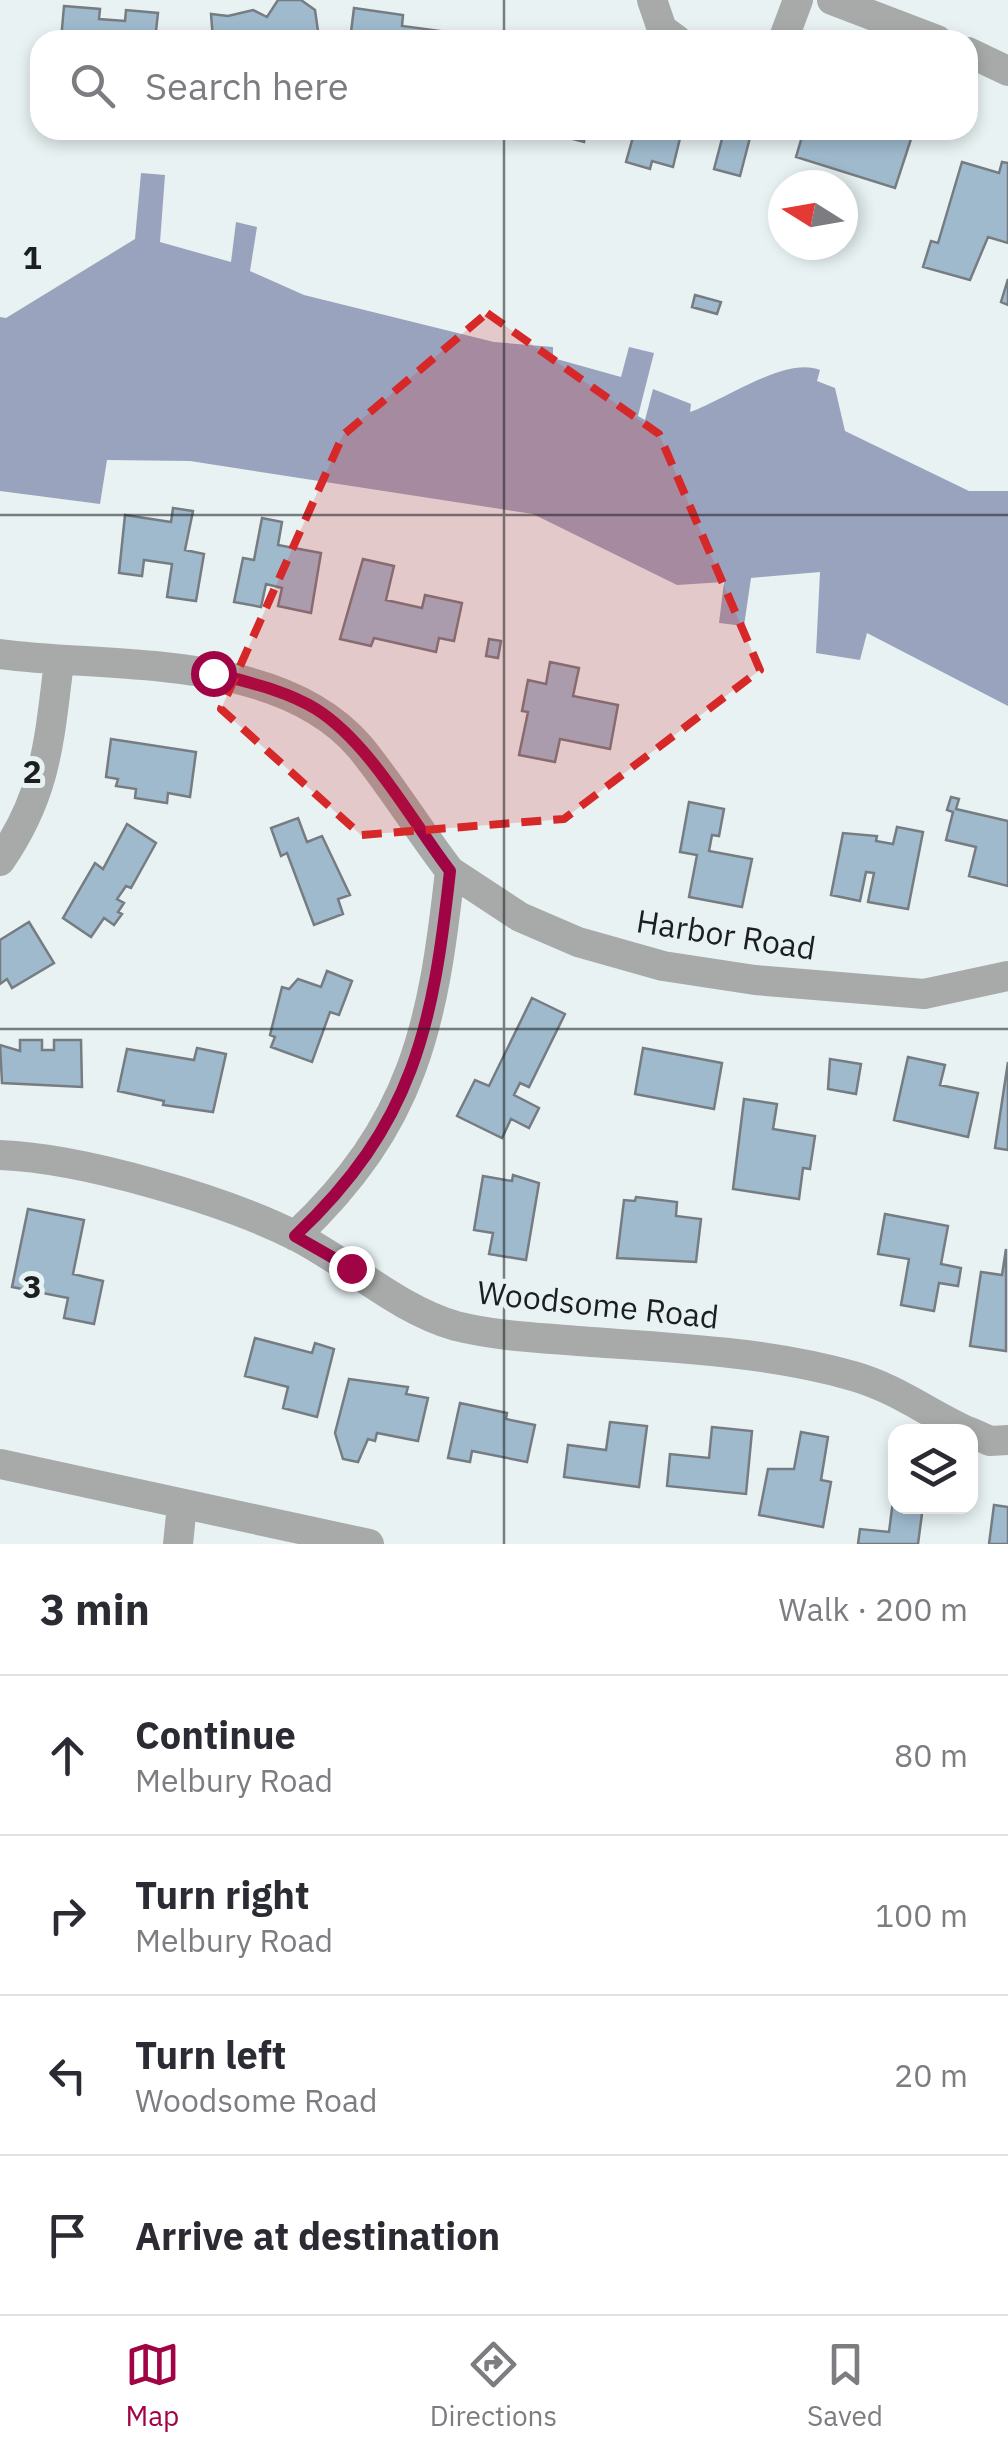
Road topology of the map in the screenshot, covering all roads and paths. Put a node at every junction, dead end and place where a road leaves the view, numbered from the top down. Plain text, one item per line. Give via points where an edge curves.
1 (652, 0) edge
2 (798, 0) edge
3 (832, 0) edge
4 (663, 30) edge
5 (787, 30) edge
6 (911, 30) edge
7 (978, 57) edge
8 (1008, 71) edge
9 (0, 654) edge
10 (60, 662) junction
11 (0, 860) edge
12 (450, 871) junction
13 (1008, 976) edge
14 (0, 1155) edge
15 (295, 1236) junction
16 (955, 1424) edge
17 (978, 1436) edge
18 (1008, 1440) edge
19 (0, 1464) edge
20 (182, 1505) junction
21 (178, 1544) edge
22 (369, 1544) edge

1 - 4 street
2 - 5 street
3 - 6 street
7 - 8 street
9 - 10 street
10 - 11 street via 46,769 26,823
10 - 12 street via 213,673 316,710 359,746
12 - 13 street, Harbor Road via 520,917 663,966 924,994
12 - 15 street via 426,1036 402,1098 334,1200
14 - 15 street, Woodsome Road via 90,1168
15 - 16 street, Woodsome Road via 453,1325 699,1350 852,1376 902,1393
17 - 18 street, Woodsome Road
19 - 20 street
20 - 21 street
20 - 22 street

